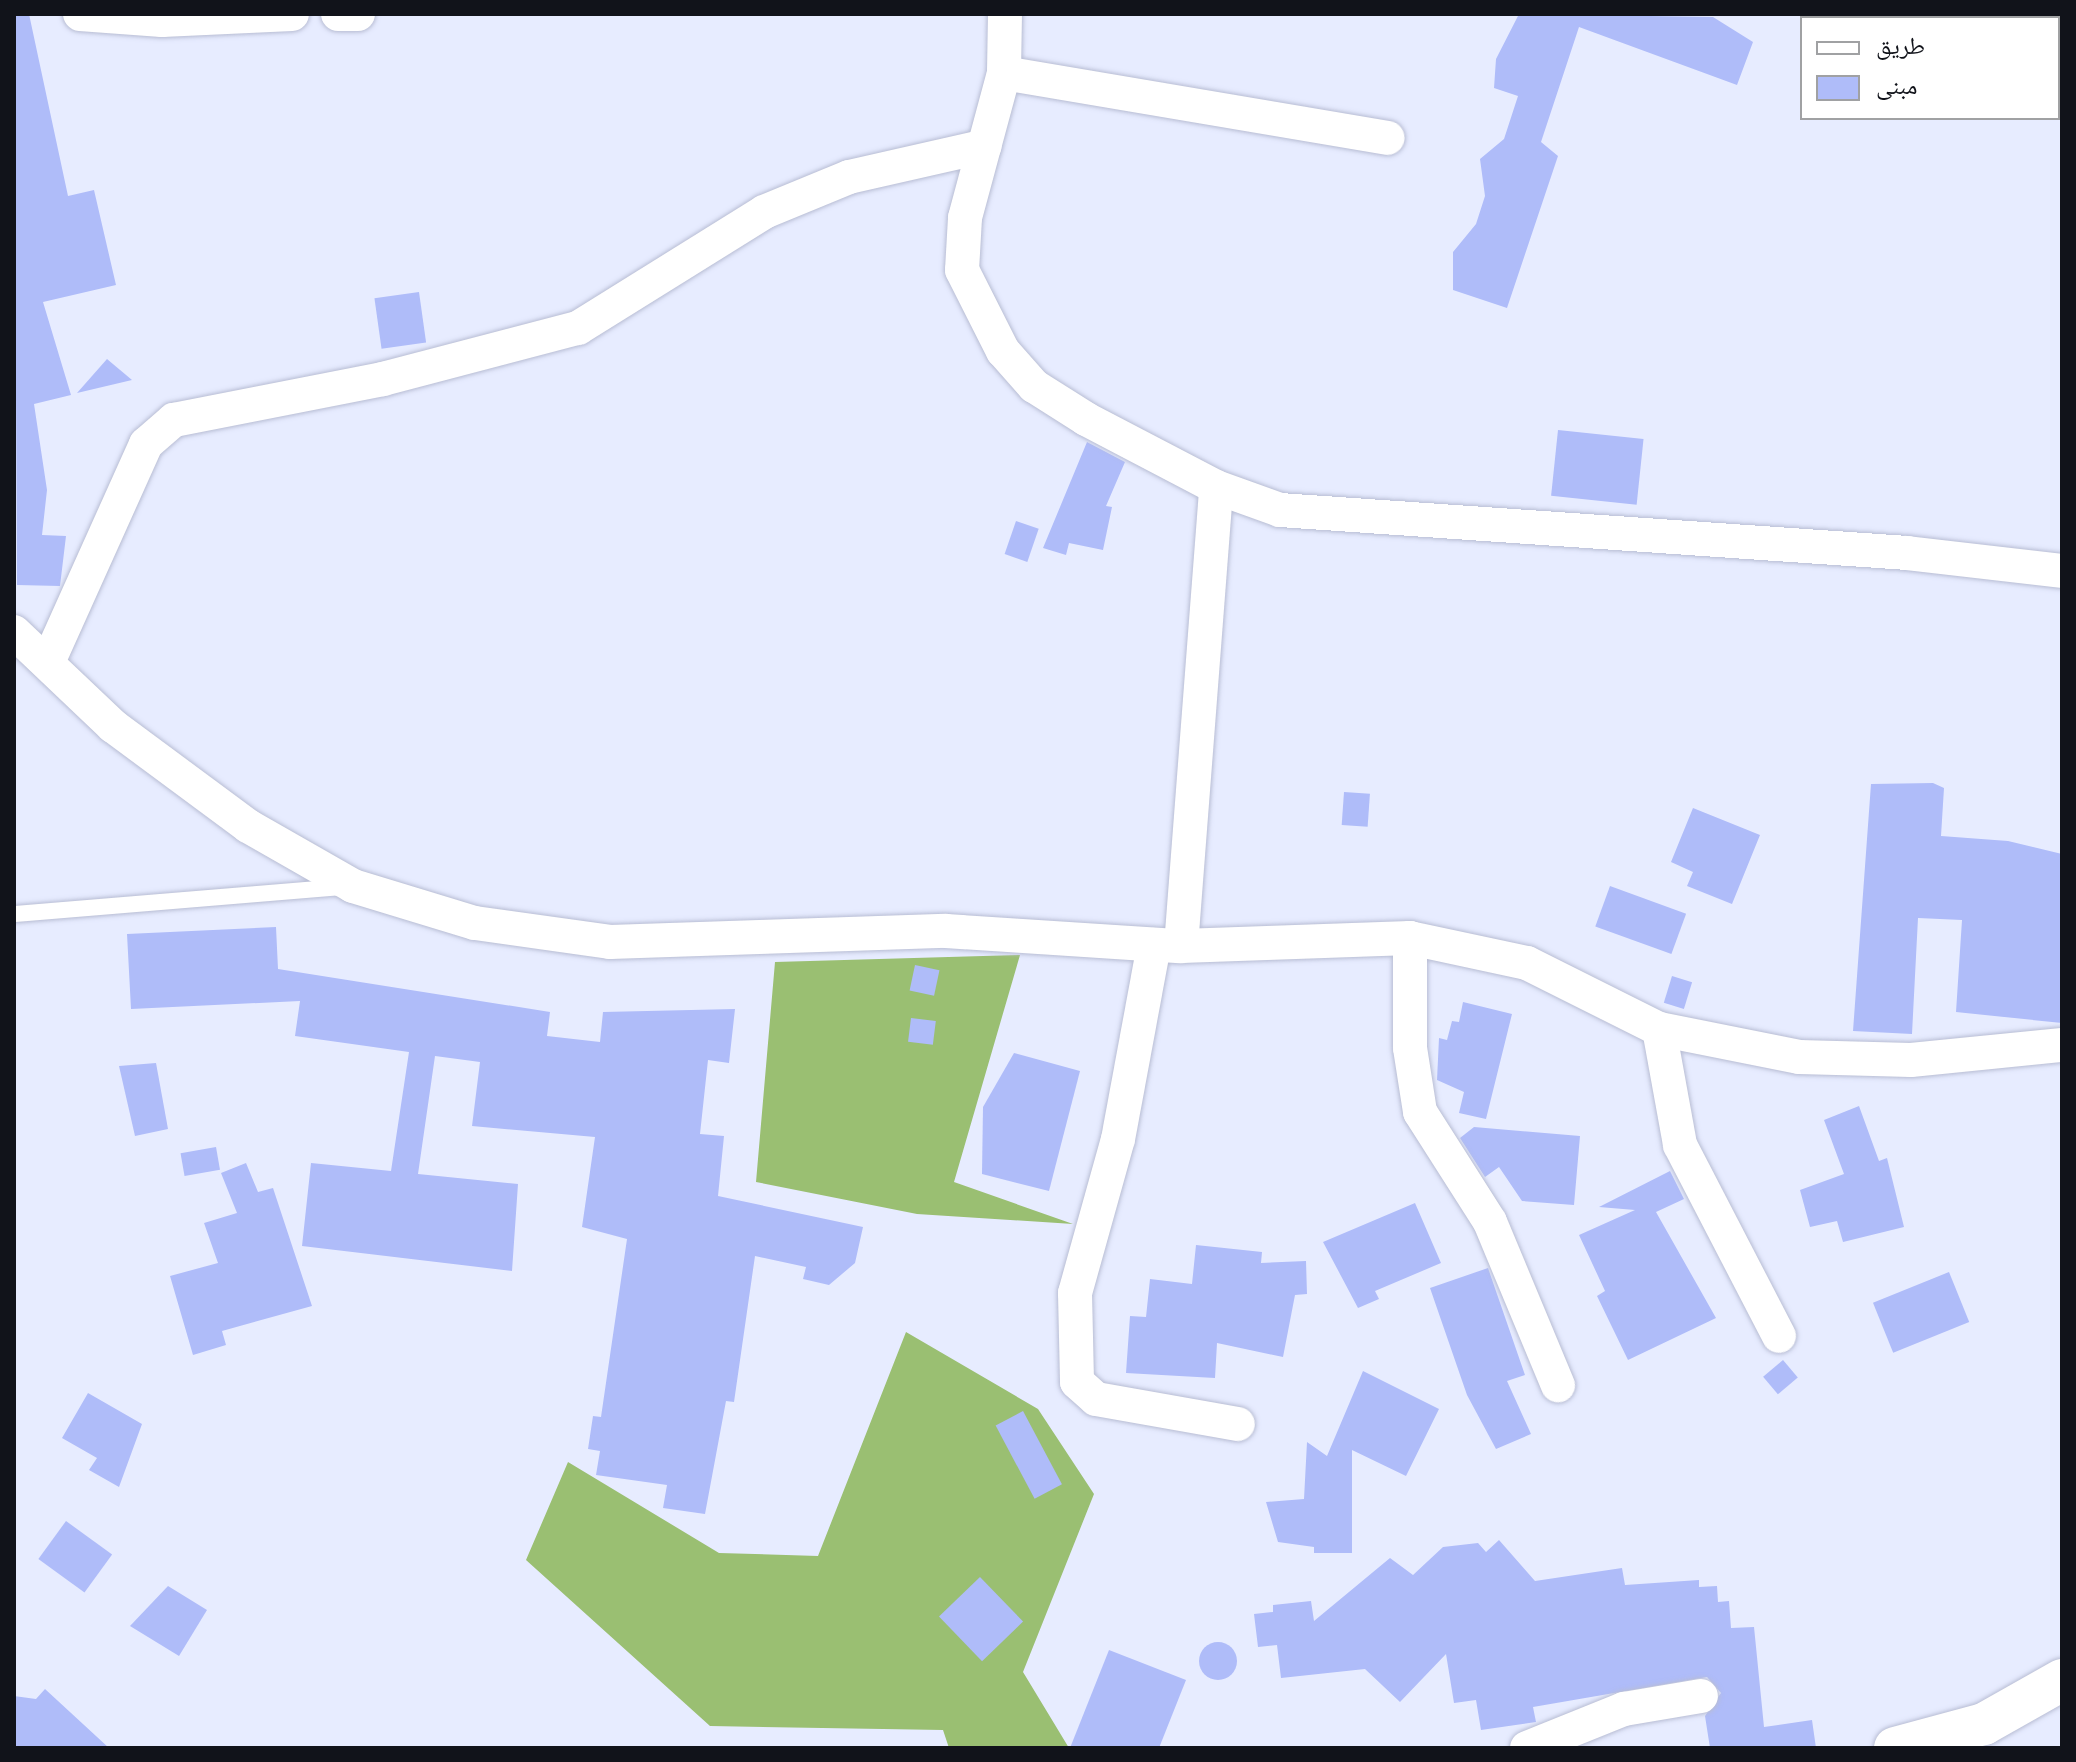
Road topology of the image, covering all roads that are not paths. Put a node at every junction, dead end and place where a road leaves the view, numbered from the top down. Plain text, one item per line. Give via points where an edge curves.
1 (80, 14) edge
2 (292, 14) edge
3 (338, 14) edge
4 (358, 14) edge
5 (1005, 14) edge
6 (1004, 73) junction
7 (1388, 138) dead end
8 (985, 146) junction
9 (1216, 487) junction
10 (2062, 571) edge
11 (14, 632) edge
12 (49, 660) junction
13 (353, 886) junction
14 (14, 914) edge
15 (1410, 938) junction
16 (1167, 945) junction
17 (1659, 1029) junction
18 (2062, 1045) edge
19 (1779, 1336) dead end
20 (1558, 1385) dead end
21 (1238, 1424) dead end
22 (2062, 1680) edge
23 (1701, 1696) dead end
24 (1527, 1748) edge
25 (1895, 1748) edge

1 - 2 street via 162,20
3 - 4 street
5 - 6 street
6 - 7 street
6 - 8 street
8 - 9 street via 965,218 962,270 1003,351 1034,386
8 - 12 street via 849,177 764,212 578,328 383,379 174,420 146,444
9 - 10 street via 1280,510 1345,518 1907,553
9 - 16 street
11 - 12 street
12 - 13 street via 113,726 197,789
13 - 14 lane
13 - 16 street via 475,923 610,942 946,931
15 - 16 street
15 - 17 street via 1527,963
15 - 20 street via 1410,1048 1420,1112 1490,1222
16 - 21 street via 1075,1293 1077,1382 1096,1399
17 - 18 street via 1863,1062
17 - 19 street via 1680,1145
22 - 25 street via 2011,1713
23 - 24 street via 1624,1709

